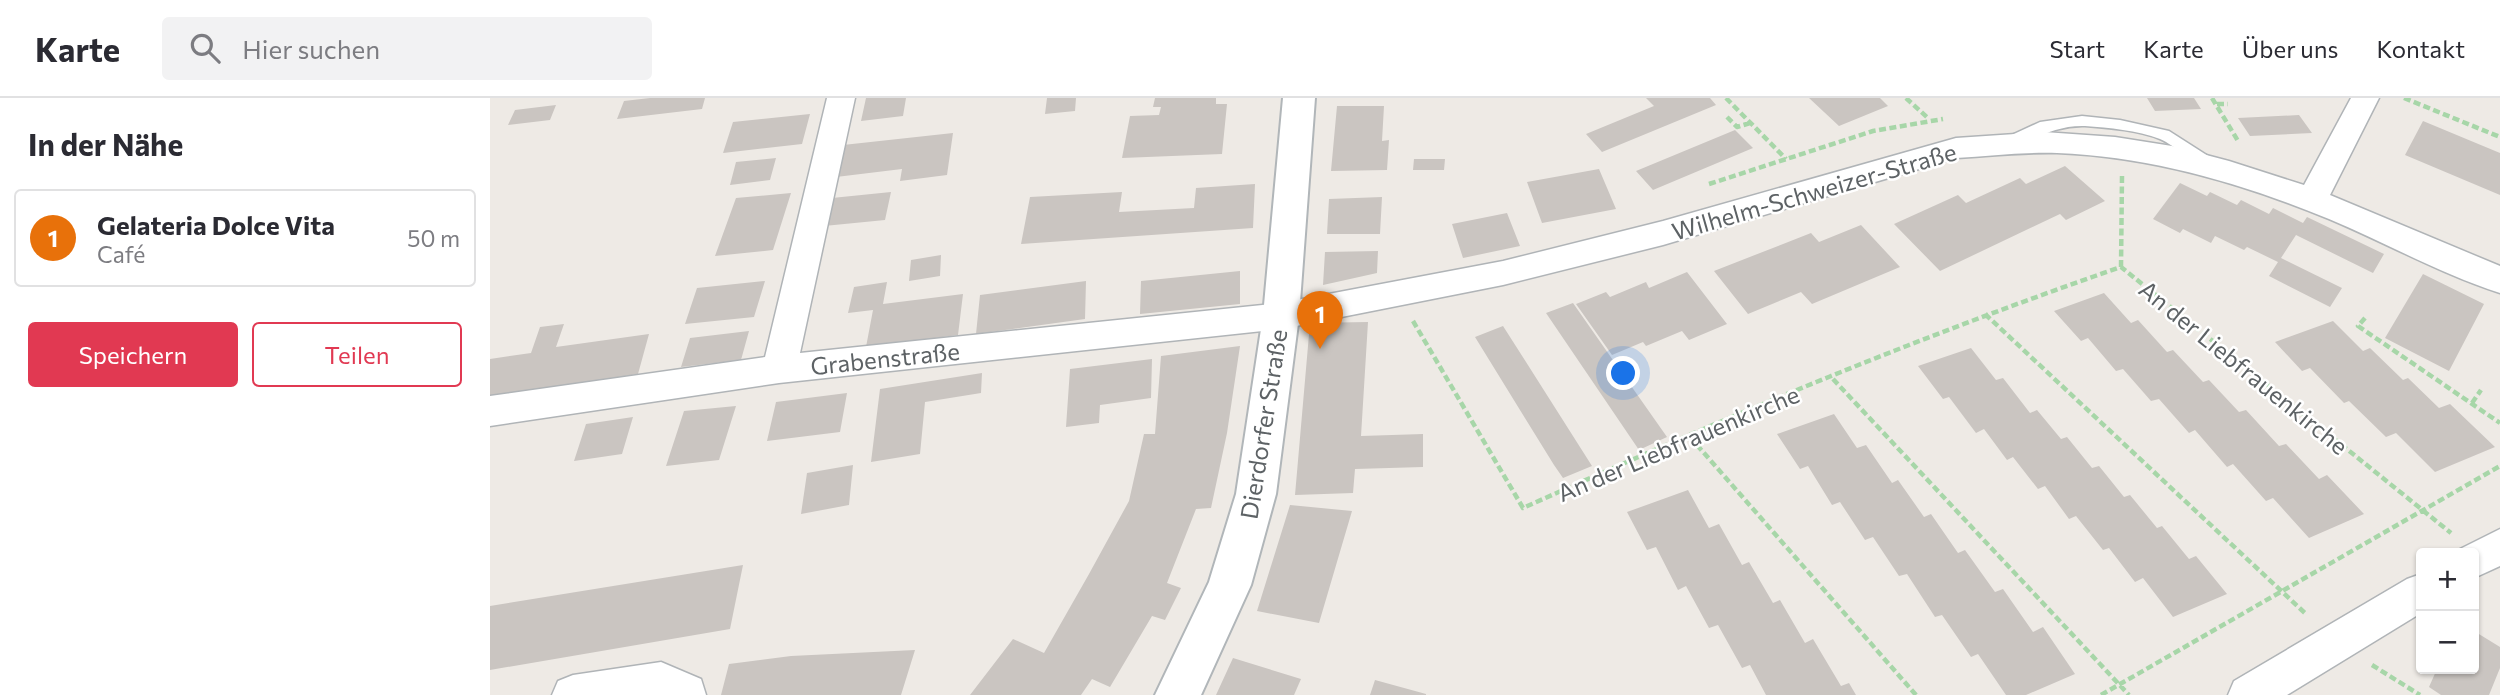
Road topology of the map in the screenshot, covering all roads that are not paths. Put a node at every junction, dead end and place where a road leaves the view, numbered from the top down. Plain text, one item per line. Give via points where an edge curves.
1 (841, 98) edge
2 (1299, 98) edge
3 (2365, 98) edge
4 (2004, 145) junction
5 (2220, 169) junction
6 (2312, 200) junction
7 (2500, 279) edge
8 (1281, 316) junction
9 (779, 369) junction
10 (490, 411) edge
11 (2416, 595) edge
12 (573, 695) edge
13 (685, 695) edge
14 (1178, 695) edge
15 (2249, 695) edge

1 - 9 street
2 - 8 street, Dierdorfer Straße
3 - 6 street
4 - 5 street, Wilhelm-Schweizer-Straße via 2057,142 2122,149
4 - 5 lane via 2045,126 2082,121 2120,125 2164,135
4 - 8 street, Wilhelm-Schweizer-Straße via 1956,148 1663,233 1503,273
5 - 6 street, Wilhelm-Schweizer-Straße
6 - 7 street, Wilhelm-Schweizer-Straße
8 - 9 street, Grabenstraße
8 - 14 street, Dierdorfer Straße via 1256,494 1230,585
9 - 10 street, Grabenstraße
11 - 15 street
12 - 13 street via 661,682

